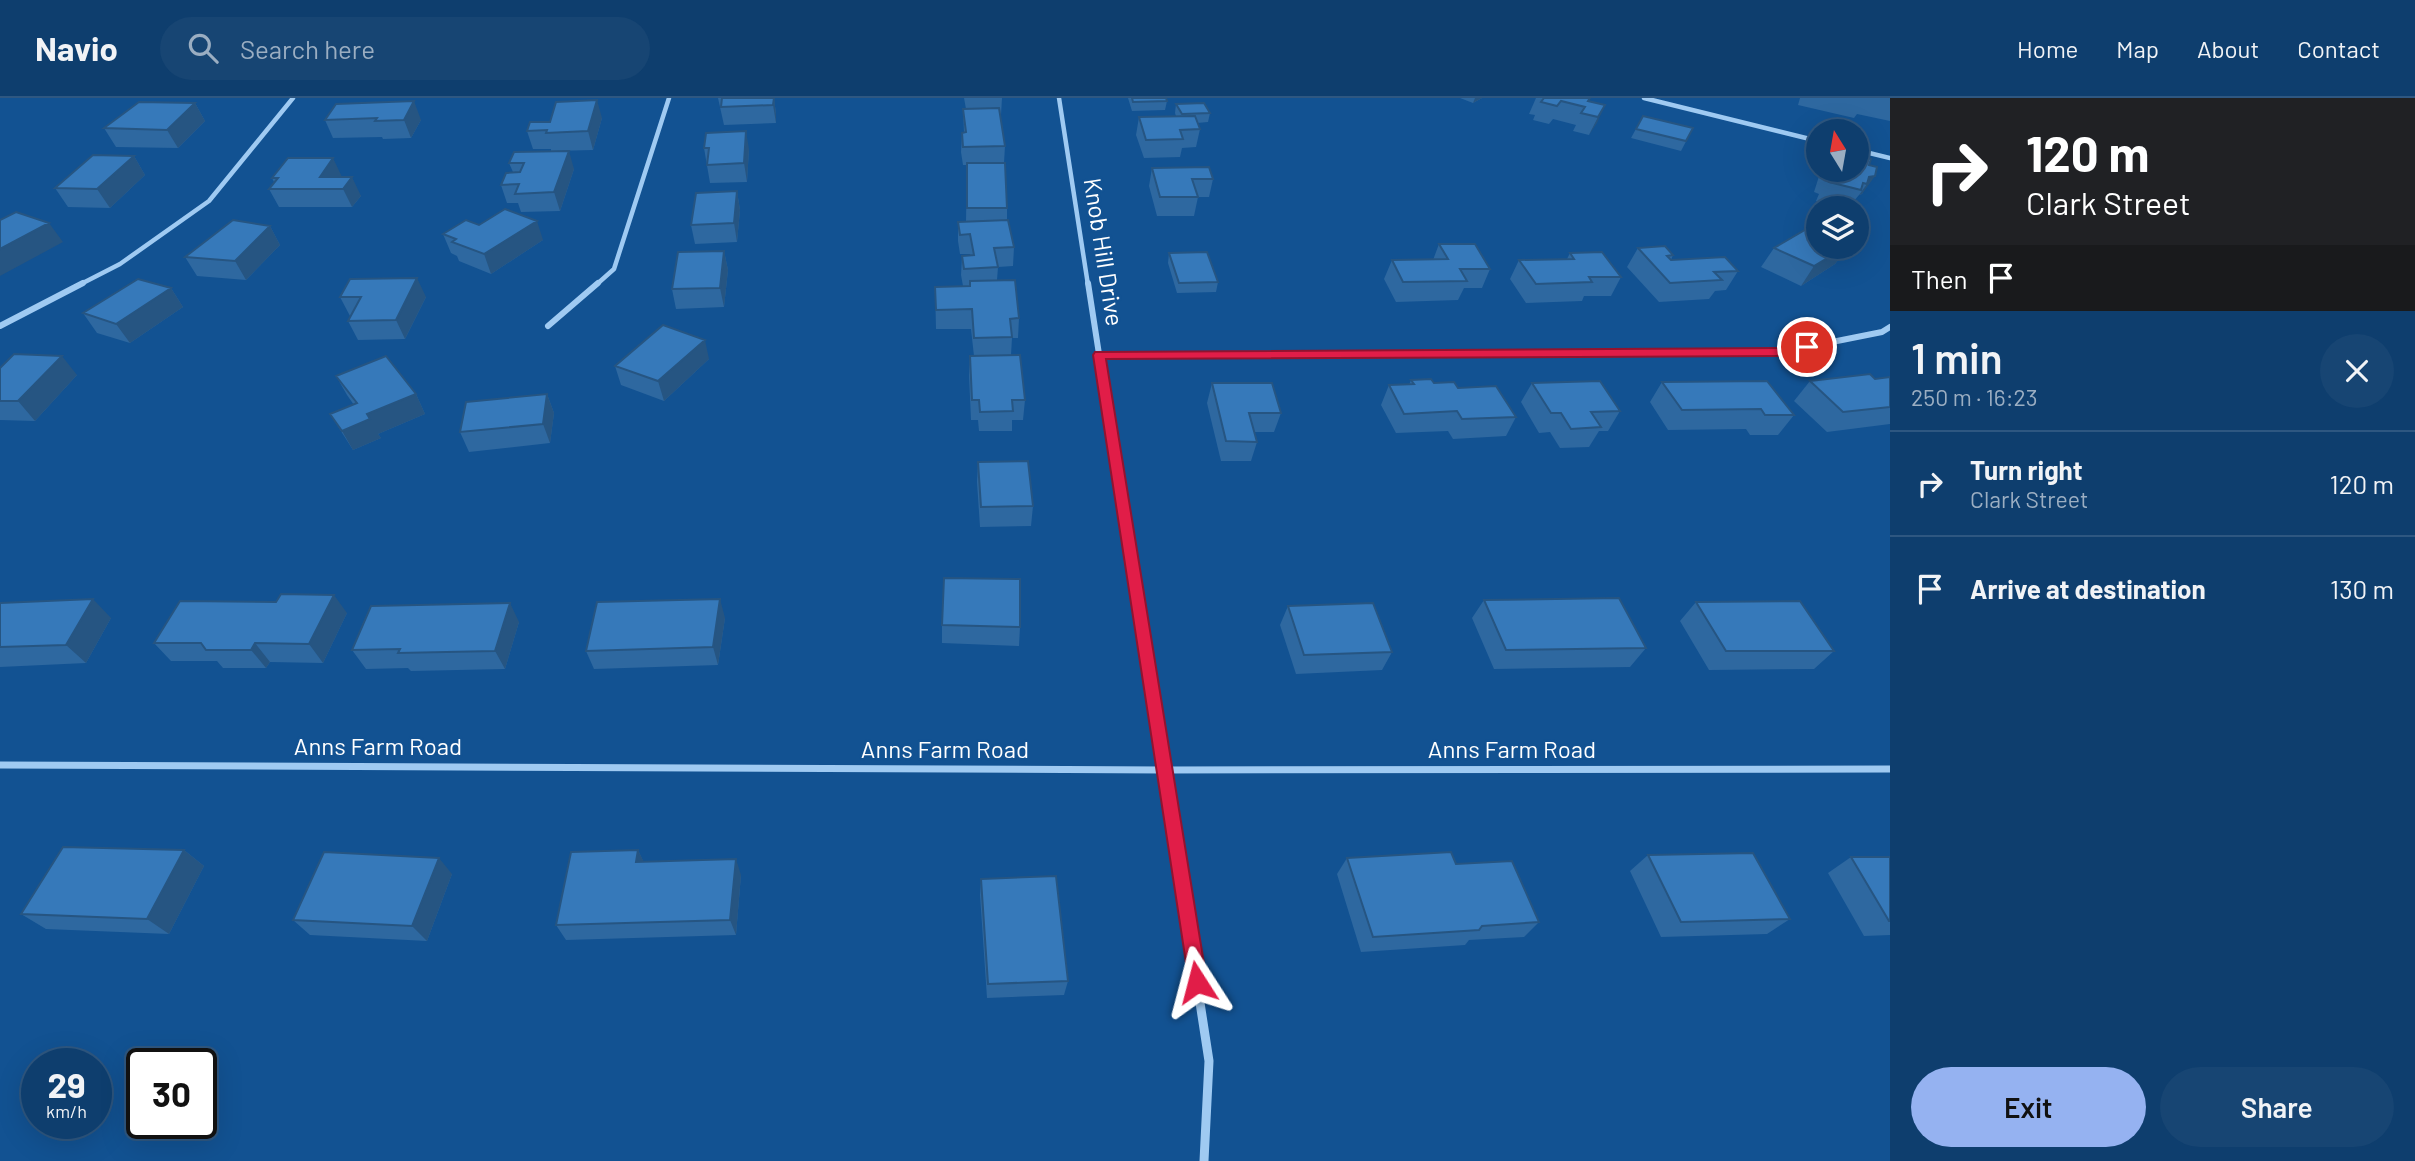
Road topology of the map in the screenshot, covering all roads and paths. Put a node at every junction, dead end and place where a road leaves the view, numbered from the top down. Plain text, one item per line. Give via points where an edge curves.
1 (293, 98) edge
2 (669, 98) edge
3 (1059, 98) edge
4 (1644, 98) edge
5 (1806, 138) edge
6 (1869, 153) edge
7 (1890, 158) edge
8 (0, 326) edge
9 (548, 326) dead end
10 (1890, 327) edge
11 (1100, 355) junction
12 (0, 765) edge
13 (1890, 769) edge
14 (1164, 770) junction
15 (1204, 1161) edge

1 - 8 street via 209,201 120,264
2 - 9 street via 614,269
3 - 11 street, Knob Hill Drive
4 - 5 street
6 - 7 street
10 - 11 street via 1782,352
11 - 14 street, Knob Hill Drive
12 - 14 street, Anns Farm Road
13 - 14 street, Anns Farm Road
14 - 15 street, Knob Hill Drive via 1209,1061

